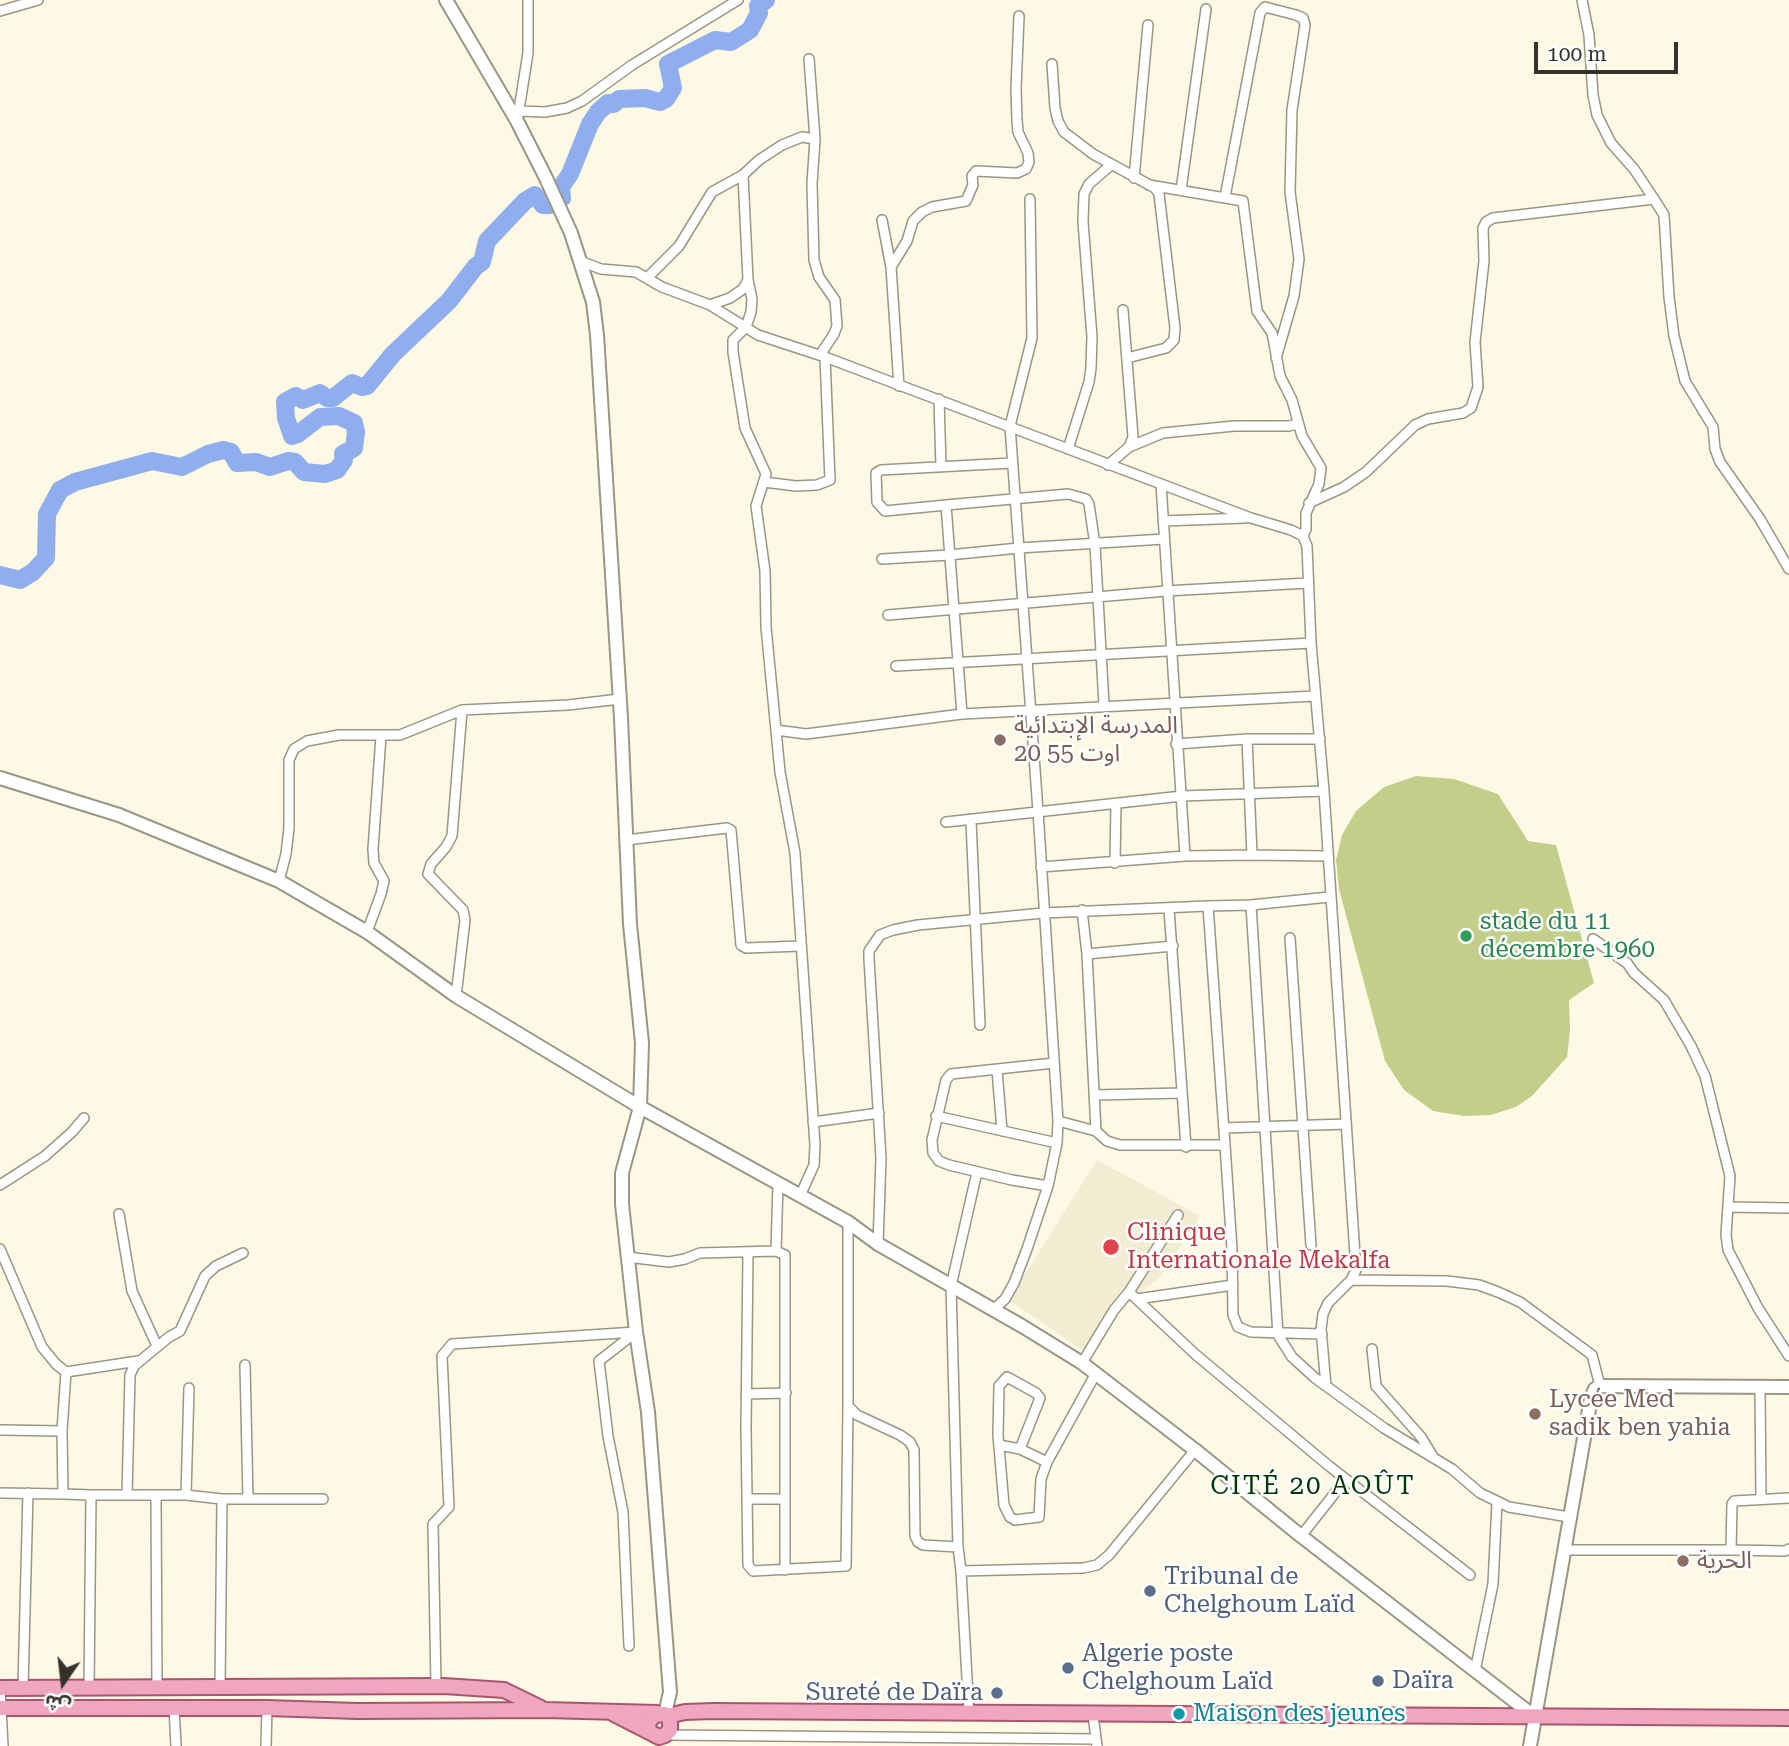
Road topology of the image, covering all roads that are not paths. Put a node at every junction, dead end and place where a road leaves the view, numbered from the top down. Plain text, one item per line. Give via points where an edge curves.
1 (38, 0) edge
2 (446, 0) edge
3 (527, 0) edge
4 (738, 0) edge
5 (1582, 0) edge
6 (1206, 9) dead end
7 (0, 11) edge
8 (1019, 16) dead end
9 (1148, 25) dead end
10 (810, 59) dead end
11 (1052, 64) dead end
12 (518, 116) junction
13 (815, 139) junction
14 (1111, 165) junction
15 (743, 175) junction
16 (1134, 178) junction
17 (1149, 184) junction
18 (1181, 190) junction
19 (1225, 197) junction
20 (1030, 199) dead end
21 (1654, 199) junction
22 (882, 220) dead end
23 (580, 261) junction
24 (891, 267) junction
25 (648, 277) junction
26 (748, 280) junction
27 (710, 305) junction
28 (1123, 310) dead end
29 (746, 327) junction
30 (822, 356) junction
31 (1127, 358) junction
32 (1276, 358) junction
33 (899, 386) junction
34 (939, 400) junction
35 (1298, 424) junction
36 (1010, 426) junction
37 (1129, 447) junction
38 (1068, 449) junction
39 (1012, 463) junction
40 (1108, 465) junction
41 (942, 467) junction
42 (764, 482) junction
43 (1161, 484) junction
44 (1015, 499) junction
45 (1309, 503) junction
46 (946, 505) junction
47 (1251, 518) junction
48 (1163, 521) junction
49 (1303, 536) junction
50 (1164, 539) junction
51 (1095, 544) junction
52 (1019, 548) junction
53 (949, 555) junction
54 (882, 559) dead end
55 (1789, 569) edge
56 (1308, 583) junction
57 (1166, 591) junction
58 (1098, 596) junction
59 (1023, 605) junction
60 (953, 611) junction
61 (888, 615) dead end
62 (1311, 643) junction
63 (1173, 650) junction
64 (1102, 654) junction
65 (1026, 657) junction
66 (958, 661) junction
67 (896, 666) dead end
68 (1315, 696) junction
69 (620, 699) junction
70 (1174, 701) junction
71 (1104, 705) junction
72 (462, 710) junction
73 (1030, 710) junction
74 (962, 714) junction
75 (776, 730) junction
76 (382, 736) junction
77 (1247, 739) junction
78 (1320, 740) junction
79 (1176, 744) junction
80 (0, 778) edge
81 (1324, 791) junction
82 (1250, 793) junction
83 (1182, 796) junction
84 (1116, 803) junction
85 (1038, 811) junction
86 (971, 821) junction
87 (946, 822) dead end
88 (626, 840) junction
89 (1252, 855) junction
90 (1185, 856) junction
91 (1327, 856) junction
92 (1115, 863) junction
93 (1041, 867) junction
94 (279, 881) junction
95 (1329, 897) junction
96 (1251, 905) junction
97 (1208, 906) junction
98 (1169, 909) junction
99 (1082, 910) junction
100 (1043, 913) junction
101 (976, 919) junction
102 (367, 932) junction
103 (1290, 938) dead end
104 (1592, 939) dead end
105 (801, 946) junction
106 (1173, 946) junction
107 (1087, 954) junction
108 (456, 996) junction
109 (980, 1024) dead end
110 (1054, 1063) junction
111 (997, 1070) junction
112 (1182, 1093) junction
113 (1095, 1095) junction
114 (640, 1107) junction
115 (879, 1113) junction
116 (936, 1116) junction
117 (84, 1118) dead end
118 (1058, 1121) junction
119 (813, 1122) junction
120 (1346, 1124) junction
121 (1304, 1126) junction
122 (1266, 1127) junction
123 (1224, 1128) junction
124 (1002, 1131) junction
125 (1096, 1131) junction
126 (1057, 1143) junction
127 (1225, 1145) junction
128 (1186, 1147) junction
129 (977, 1172) junction
130 (778, 1183) junction
131 (0, 1185) edge
132 (1048, 1186) junction
133 (800, 1196) junction
134 (1729, 1207) junction
135 (1789, 1208) edge
136 (119, 1214) dead end
137 (1178, 1215) dead end
138 (848, 1222) junction
139 (878, 1244) junction
140 (1311, 1245) dead end
141 (0, 1250) edge
142 (776, 1251) junction
143 (243, 1253) dead end
144 (748, 1253) junction
145 (627, 1257) junction
146 (1351, 1280) junction
147 (1233, 1284) junction
148 (951, 1286) junction
149 (1129, 1292) junction
150 (1137, 1299) junction
151 (993, 1310) junction
152 (636, 1332) junction
153 (1322, 1334) junction
154 (1278, 1335) junction
155 (157, 1346) junction
156 (1372, 1349) dead end
157 (1789, 1356) edge
158 (140, 1361) junction
159 (1082, 1363) junction
160 (245, 1365) dead end
161 (66, 1372) junction
162 (1095, 1375) junction
163 (1326, 1386) junction
164 (1600, 1386) junction
165 (1760, 1387) junction
166 (1789, 1387) edge
167 (189, 1388) dead end
168 (786, 1393) junction
169 (746, 1394) junction
170 (848, 1406) junction
171 (0, 1430) edge
172 (62, 1432) junction
173 (999, 1446) junction
174 (1020, 1449) junction
175 (1195, 1450) junction
176 (1433, 1457) junction
177 (1047, 1462) junction
178 (1346, 1479) junction
179 (0, 1493) edge
180 (28, 1493) junction
181 (63, 1494) junction
182 (91, 1495) junction
183 (127, 1495) junction
184 (156, 1495) junction
185 (186, 1495) junction
186 (1789, 1498) edge
187 (222, 1499) junction
188 (248, 1499) junction
189 (323, 1499) dead end
190 (747, 1499) junction
191 (785, 1499) junction
192 (1761, 1499) junction
193 (1497, 1503) junction
194 (1569, 1517) junction
195 (1301, 1536) junction
196 (958, 1547) junction
197 (1789, 1549) edge
198 (1564, 1550) junction
199 (1731, 1550) junction
200 (785, 1570) junction
201 (961, 1571) junction
202 (1470, 1575) dead end
203 (629, 1646) dead end
204 (1475, 1671) junction
205 (436, 1686) junction
206 (23, 1687) junction
207 (89, 1687) junction
208 (0, 1688) edge
209 (157, 1688) junction
210 (220, 1688) junction
211 (174, 1707) junction
212 (267, 1707) junction
213 (1, 1708) edge
214 (546, 1710) junction
215 (610, 1712) junction
216 (969, 1714) junction
217 (663, 1715) junction
218 (1093, 1715) junction
219 (1535, 1717) junction
220 (1789, 1718) edge
221 (658, 1737) edge
222 (901, 1742) edge
223 (1096, 1742) edge
224 (3, 1746) edge
225 (176, 1746) edge
226 (266, 1746) edge
227 (1530, 1746) edge

1 - 7 street
2 - 12 street
3 - 12 street via 528,53
4 - 12 street via 582,101
5 - 21 street via 1597,115 1611,143
6 - 18 street
8 - 24 street via 1017,120 1028,153 1026,169 1017,173 976,171 966,201 932,207 913,221
9 - 16 street
10 - 13 street
11 - 14 street via 1055,107 1064,132
12 - 23 street
13 - 15 street via 802,137 782,145
13 - 30 street via 814,260 836,310 834,334
14 - 16 street
14 - 38 street via 1084,194 1091,368
15 - 25 street via 707,198 680,246
15 - 26 street
16 - 17 street
17 - 18 street
17 - 31 street via 1159,194 1174,341 1166,348
18 - 19 street
19 - 32 street via 1243,201 1257,311 1272,333
19 - 32 street via 1260,13 1265,7 1296,15 1305,25 1292,110 1290,192 1299,259 1294,296
20 - 36 street via 1032,338
21 - 45 street via 1486,222 1475,342 1478,387 1471,408 1415,425 1366,472
21 - 55 street via 1664,215 1669,297 1685,381 1713,426 1720,462
22 - 24 street
23 - 25 street
23 - 69 street via 597,335
24 - 33 street
25 - 27 street
26 - 27 street via 730,298
26 - 29 street via 752,299
27 - 29 street
28 - 31 street
29 - 30 street
29 - 42 street via 733,340 733,352 745,428 763,465
30 - 33 street
30 - 42 street via 830,480 796,486
31 - 37 street via 1133,437
32 - 35 street
33 - 34 street
34 - 36 street
34 - 41 street
35 - 37 street via 1163,433
35 - 45 street via 1321,468
36 - 38 street
36 - 39 street
37 - 40 street
38 - 40 street
39 - 41 street
39 - 44 street
40 - 43 street
41 - 46 street via 878,471 877,502 885,511
42 - 75 street via 756,506
43 - 47 street
43 - 48 street
44 - 46 street
44 - 51 street via 1068,495 1086,499
44 - 52 street
45 - 49 street
46 - 53 street
47 - 48 street
47 - 49 street
48 - 50 street
49 - 56 street
50 - 51 street
50 - 57 street
51 - 52 street
51 - 58 street
52 - 53 street
52 - 59 street
53 - 54 street
53 - 60 street
56 - 57 street
56 - 62 street
57 - 58 street
57 - 63 street
58 - 59 street
58 - 64 street
59 - 60 street
59 - 65 street
60 - 61 street
60 - 66 street
62 - 63 street
62 - 68 street
63 - 64 street
63 - 70 street
64 - 65 street
64 - 71 street
65 - 66 street
65 - 73 street
66 - 67 street
66 - 74 street
68 - 70 street
68 - 78 street
69 - 72 street
69 - 88 street
70 - 71 street
70 - 79 street
71 - 73 street
72 - 76 street via 400,736
72 - 108 street via 452,836 428,874 463,910
73 - 74 street
73 - 85 street
74 - 75 street via 797,735
75 - 105 street via 794,853
76 - 94 street via 339,735 307,741 294,750 288,770 289,828
76 - 102 street via 373,849 383,881
77 - 78 street
77 - 79 street
77 - 82 street
78 - 81 street
79 - 83 street
80 - 94 street via 118,815
81 - 82 street
81 - 91 street
82 - 83 street
82 - 89 street
83 - 84 street
83 - 90 street
84 - 85 street
84 - 92 street
85 - 86 street
85 - 93 street
86 - 87 street
86 - 101 street
88 - 105 street via 731,830 741,945
88 - 114 street via 642,1043
89 - 90 street
89 - 91 street
90 - 92 street
91 - 95 street
92 - 93 street
93 - 100 street
94 - 102 street
95 - 96 street
95 - 120 street
96 - 97 street
96 - 122 street
97 - 98 street
97 - 123 street
98 - 99 street
98 - 106 street
99 - 100 street
99 - 107 street
100 - 101 street
100 - 110 street
101 - 109 street
101 - 115 street via 893,930 880,935 869,951
102 - 108 street
103 - 121 street
104 - 134 street via 1627,963 1664,1000 1691,1045 1705,1076 1730,1176
105 - 119 street
106 - 107 street
106 - 112 street
107 - 113 street
108 - 114 street
110 - 111 street
110 - 118 street
111 - 116 street via 948,1077
111 - 124 street
112 - 113 street
112 - 128 street
113 - 125 street
114 - 130 street
114 - 145 street via 622,1173
115 - 119 street
115 - 139 street
116 - 124 street
116 - 129 street via 933,1153 939,1161
117 - 131 street via 45,1156
118 - 125 street
118 - 126 street
119 - 133 street via 814,1165
120 - 121 street
120 - 146 street via 1356,1270
121 - 122 street
121 - 140 street
122 - 123 street
122 - 154 street
123 - 127 street
124 - 126 street
125 - 128 street via 1120,1145
126 - 132 street
127 - 128 street
127 - 147 street
129 - 132 street
129 - 148 street
130 - 133 street
130 - 142 street
132 - 151 street via 1014,1283
133 - 138 street
134 - 135 street
134 - 157 street via 1728,1250
136 - 155 street via 132,1291
137 - 149 street
138 - 139 street
138 - 170 street
139 - 148 street
141 - 161 street via 42,1347
142 - 144 street
142 - 168 street via 785,1255
143 - 155 street via 205,1276 180,1331
144 - 145 street via 700,1253 669,1262
144 - 169 street
145 - 152 street
146 - 153 street via 1328,1303
146 - 164 street via 1447,1281 1498,1292 1520,1302 1592,1355
147 - 150 street
147 - 154 street via 1238,1327
148 - 151 street
148 - 196 street
149 - 150 street
149 - 159 street
150 - 178 street via 1195,1354
151 - 159 street
152 - 203 street via 598,1361 623,1512
152 - 205 street via 452,1344 442,1356 449,1507 433,1524
152 - 217 street via 648,1412 668,1654 670,1692
153 - 154 street
153 - 163 street
154 - 163 street via 1292,1357
155 - 158 street
156 - 176 street via 1376,1386
158 - 161 street
158 - 183 street via 128,1383
159 - 162 street
160 - 188 street
161 - 172 street
162 - 175 street
162 - 177 street
163 - 176 street
164 - 165 street
164 - 194 street via 1591,1398
165 - 166 street
165 - 192 street
167 - 185 street
168 - 169 street
168 - 191 street
169 - 190 street
170 - 196 street via 910,1442 919,1542
170 - 200 street via 846,1566
171 - 172 street
172 - 181 street
173 - 174 street
173 - 174 street via 999,1386 1007,1377 1040,1398
173 - 177 street via 1004,1505 1015,1520 1039,1517
174 - 177 street
175 - 195 street
175 - 201 street via 1097,1565
176 - 193 street
178 - 195 street
178 - 202 street
179 - 180 street
180 - 181 street
180 - 206 street
181 - 182 street
182 - 183 street
182 - 207 street
183 - 184 street
184 - 185 street
184 - 209 street
185 - 187 street
186 - 192 street
187 - 188 street
187 - 210 street
188 - 189 street
190 - 191 street
190 - 200 street via 749,1569
191 - 200 street
192 - 199 street via 1737,1499 1732,1504
193 - 194 street
193 - 204 street via 1493,1584
194 - 198 street
195 - 204 street
196 - 201 street
197 - 199 street
198 - 199 street
198 - 219 street
201 - 216 street
204 - 219 street
205 - 210 main road
205 - 214 main road via 504,1690
206 - 207 main road
206 - 208 main road
207 - 209 main road
208 - 213 street
209 - 210 main road
211 - 212 main road
211 - 213 main road
211 - 225 street
212 - 214 main road
212 - 226 street
213 - 224 street
214 - 215 main road
215 - 217 main road
215 - 221 main road
216 - 217 main road via 713,1711
216 - 218 main road
217 - 221 main road via 671,1727
217 - 221 main road via 649,1720
218 - 219 main road
218 - 223 street
219 - 220 main road
219 - 227 street
221 - 222 street
222 - 223 street

